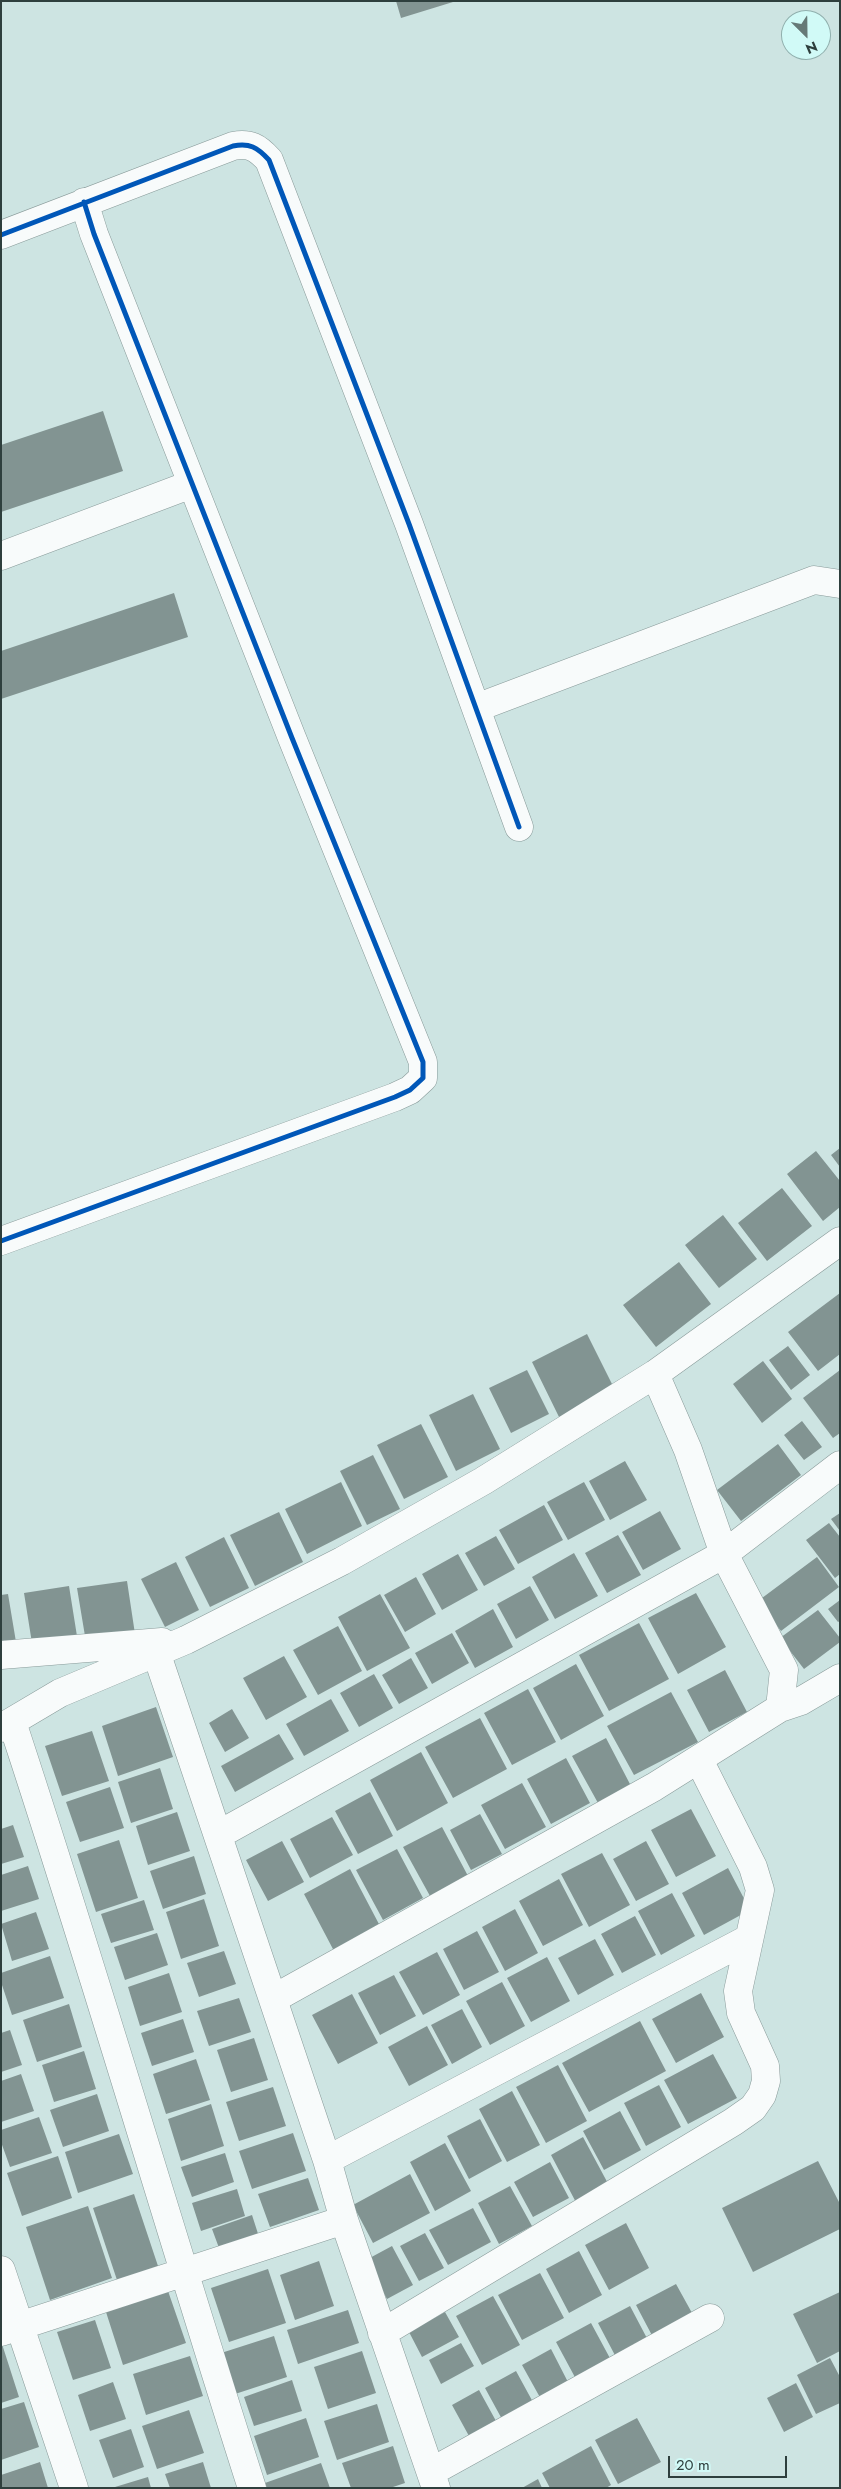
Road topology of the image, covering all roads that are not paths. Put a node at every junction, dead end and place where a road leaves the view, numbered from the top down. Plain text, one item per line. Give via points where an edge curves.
1 (84, 202) junction
2 (1, 234) edge
3 (192, 484) junction
4 (1, 556) edge
5 (840, 584) edge
6 (476, 708) junction
7 (519, 827) dead end
8 (840, 1240) edge
9 (1, 1241) edge
10 (655, 1374) junction
11 (840, 1465) edge
12 (724, 1554) junction
13 (186, 1640) junction
14 (156, 1652) junction
15 (1, 1655) edge
16 (840, 1678) edge
17 (780, 1708) junction
18 (7, 1725) edge
19 (699, 1760) junction
20 (218, 1835) junction
21 (748, 1939) junction
22 (273, 1999) junction
23 (327, 2160) junction
24 (344, 2220) junction
25 (1, 2270) edge
26 (182, 2272) junction
27 (710, 2318) dead end
28 (11, 2329) edge
29 (382, 2333) junction
30 (433, 2480) edge
31 (74, 2488) edge
32 (252, 2488) edge

1 - 2 street via 50,218
1 - 3 street
1 - 6 street via 233,146 248,144 259,149 269,160
3 - 4 street
3 - 9 street via 423,1062 422,1078 410,1090 394,1097
5 - 6 street via 814,580
6 - 7 street
8 - 10 street
10 - 12 street via 688,1450
10 - 13 street via 482,1481 350,1556
11 - 12 street
12 - 17 street via 784,1670
12 - 20 street
13 - 14 street
13 - 15 street
14 - 18 street via 60,1693
14 - 20 street
16 - 17 street via 801,1701
17 - 19 street
18 - 26 street via 74,1907
19 - 21 street via 758,1880 759,1899
19 - 22 street
20 - 22 street
21 - 23 street
21 - 29 street via 738,1991 741,2013 765,2066 766,2081 754,2108
22 - 23 street
23 - 24 street
24 - 26 street
24 - 29 street
25 - 28 street
26 - 28 street
26 - 32 street
27 - 30 street
28 - 31 street
29 - 30 street

